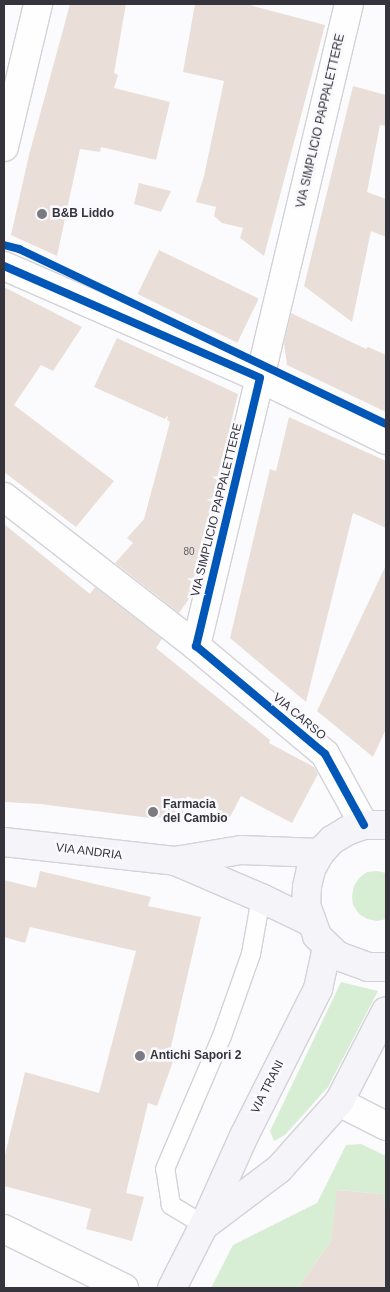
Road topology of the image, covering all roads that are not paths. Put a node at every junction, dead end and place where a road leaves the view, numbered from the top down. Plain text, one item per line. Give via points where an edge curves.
1 (38, 4) edge
2 (349, 4) edge
3 (4, 146) edge
4 (4, 266) edge
5 (260, 378) junction
6 (386, 440) edge
7 (4, 497) edge
8 (196, 646) junction
9 (375, 825) edge
10 (4, 842) edge
11 (320, 853) junction
12 (175, 862) junction
13 (261, 898) junction
14 (311, 922) junction
15 (327, 947) junction
16 (386, 967) edge
17 (386, 1011) edge
18 (339, 1102) junction
19 (386, 1126) edge
20 (204, 1225) junction
21 (4, 1229) edge
22 (124, 1288) edge
23 (172, 1288) edge

1 - 3 street
2 - 5 street, VIA SIMPLICIO PAPPALETTERE
4 - 5 street
5 - 6 street
5 - 8 street, VIA SIMPLICIO PAPPALETTERE
7 - 8 street, VIA CARSO
8 - 9 street, VIA CARSO via 325,754
9 - 11 main road via 347,830
10 - 12 main road, VIA ANDRIA
11 - 12 main road, VIA ANDRIA via 241,850
11 - 14 main road via 306,887 306,905
12 - 13 main road, VIA ANDRIA
13 - 14 main road, VIA ANDRIA
13 - 20 lane via 251,954 232,1009 165,1169 171,1204
14 - 15 main road
15 - 16 main road via 353,963
15 - 20 main road, VIA TRANI via 318,988 244,1136
17 - 18 main road, VIA TRANI
18 - 19 street
18 - 20 main road, VIA TRANI via 279,1169
20 - 23 main road, VIA TRANI
21 - 22 street

